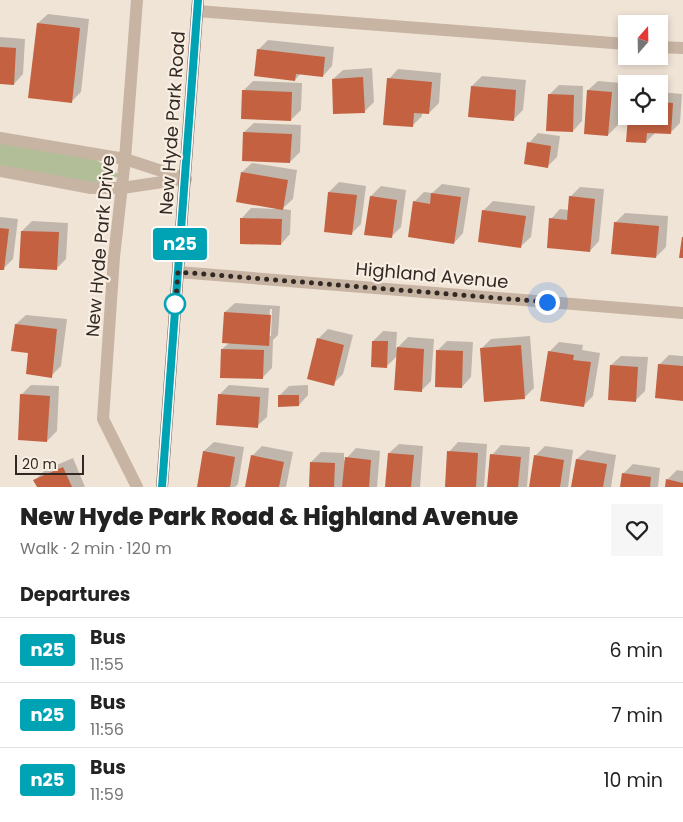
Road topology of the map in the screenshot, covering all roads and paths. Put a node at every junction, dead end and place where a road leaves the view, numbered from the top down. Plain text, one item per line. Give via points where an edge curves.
1 (137, 0) edge
2 (197, 5) edge
3 (618, 43) edge
4 (668, 47) edge
5 (683, 48) edge
6 (0, 138) edge
7 (125, 159) junction
8 (0, 171) edge
9 (186, 178) junction
10 (122, 188) junction
11 (178, 272) junction
12 (683, 313) edge
13 (137, 487) edge
14 (162, 487) edge

1 - 7 street, New Hyde Park Drive
2 - 3 street
2 - 9 main road, New Hyde Park Road
4 - 5 street
6 - 7 street
7 - 9 street
7 - 10 street, New Hyde Park Drive
8 - 10 street via 91,188
9 - 10 street
9 - 11 main road, New Hyde Park Road
10 - 13 street, New Hyde Park Drive via 103,419
11 - 12 street, Highland Avenue
11 - 14 main road, New Hyde Park Road

